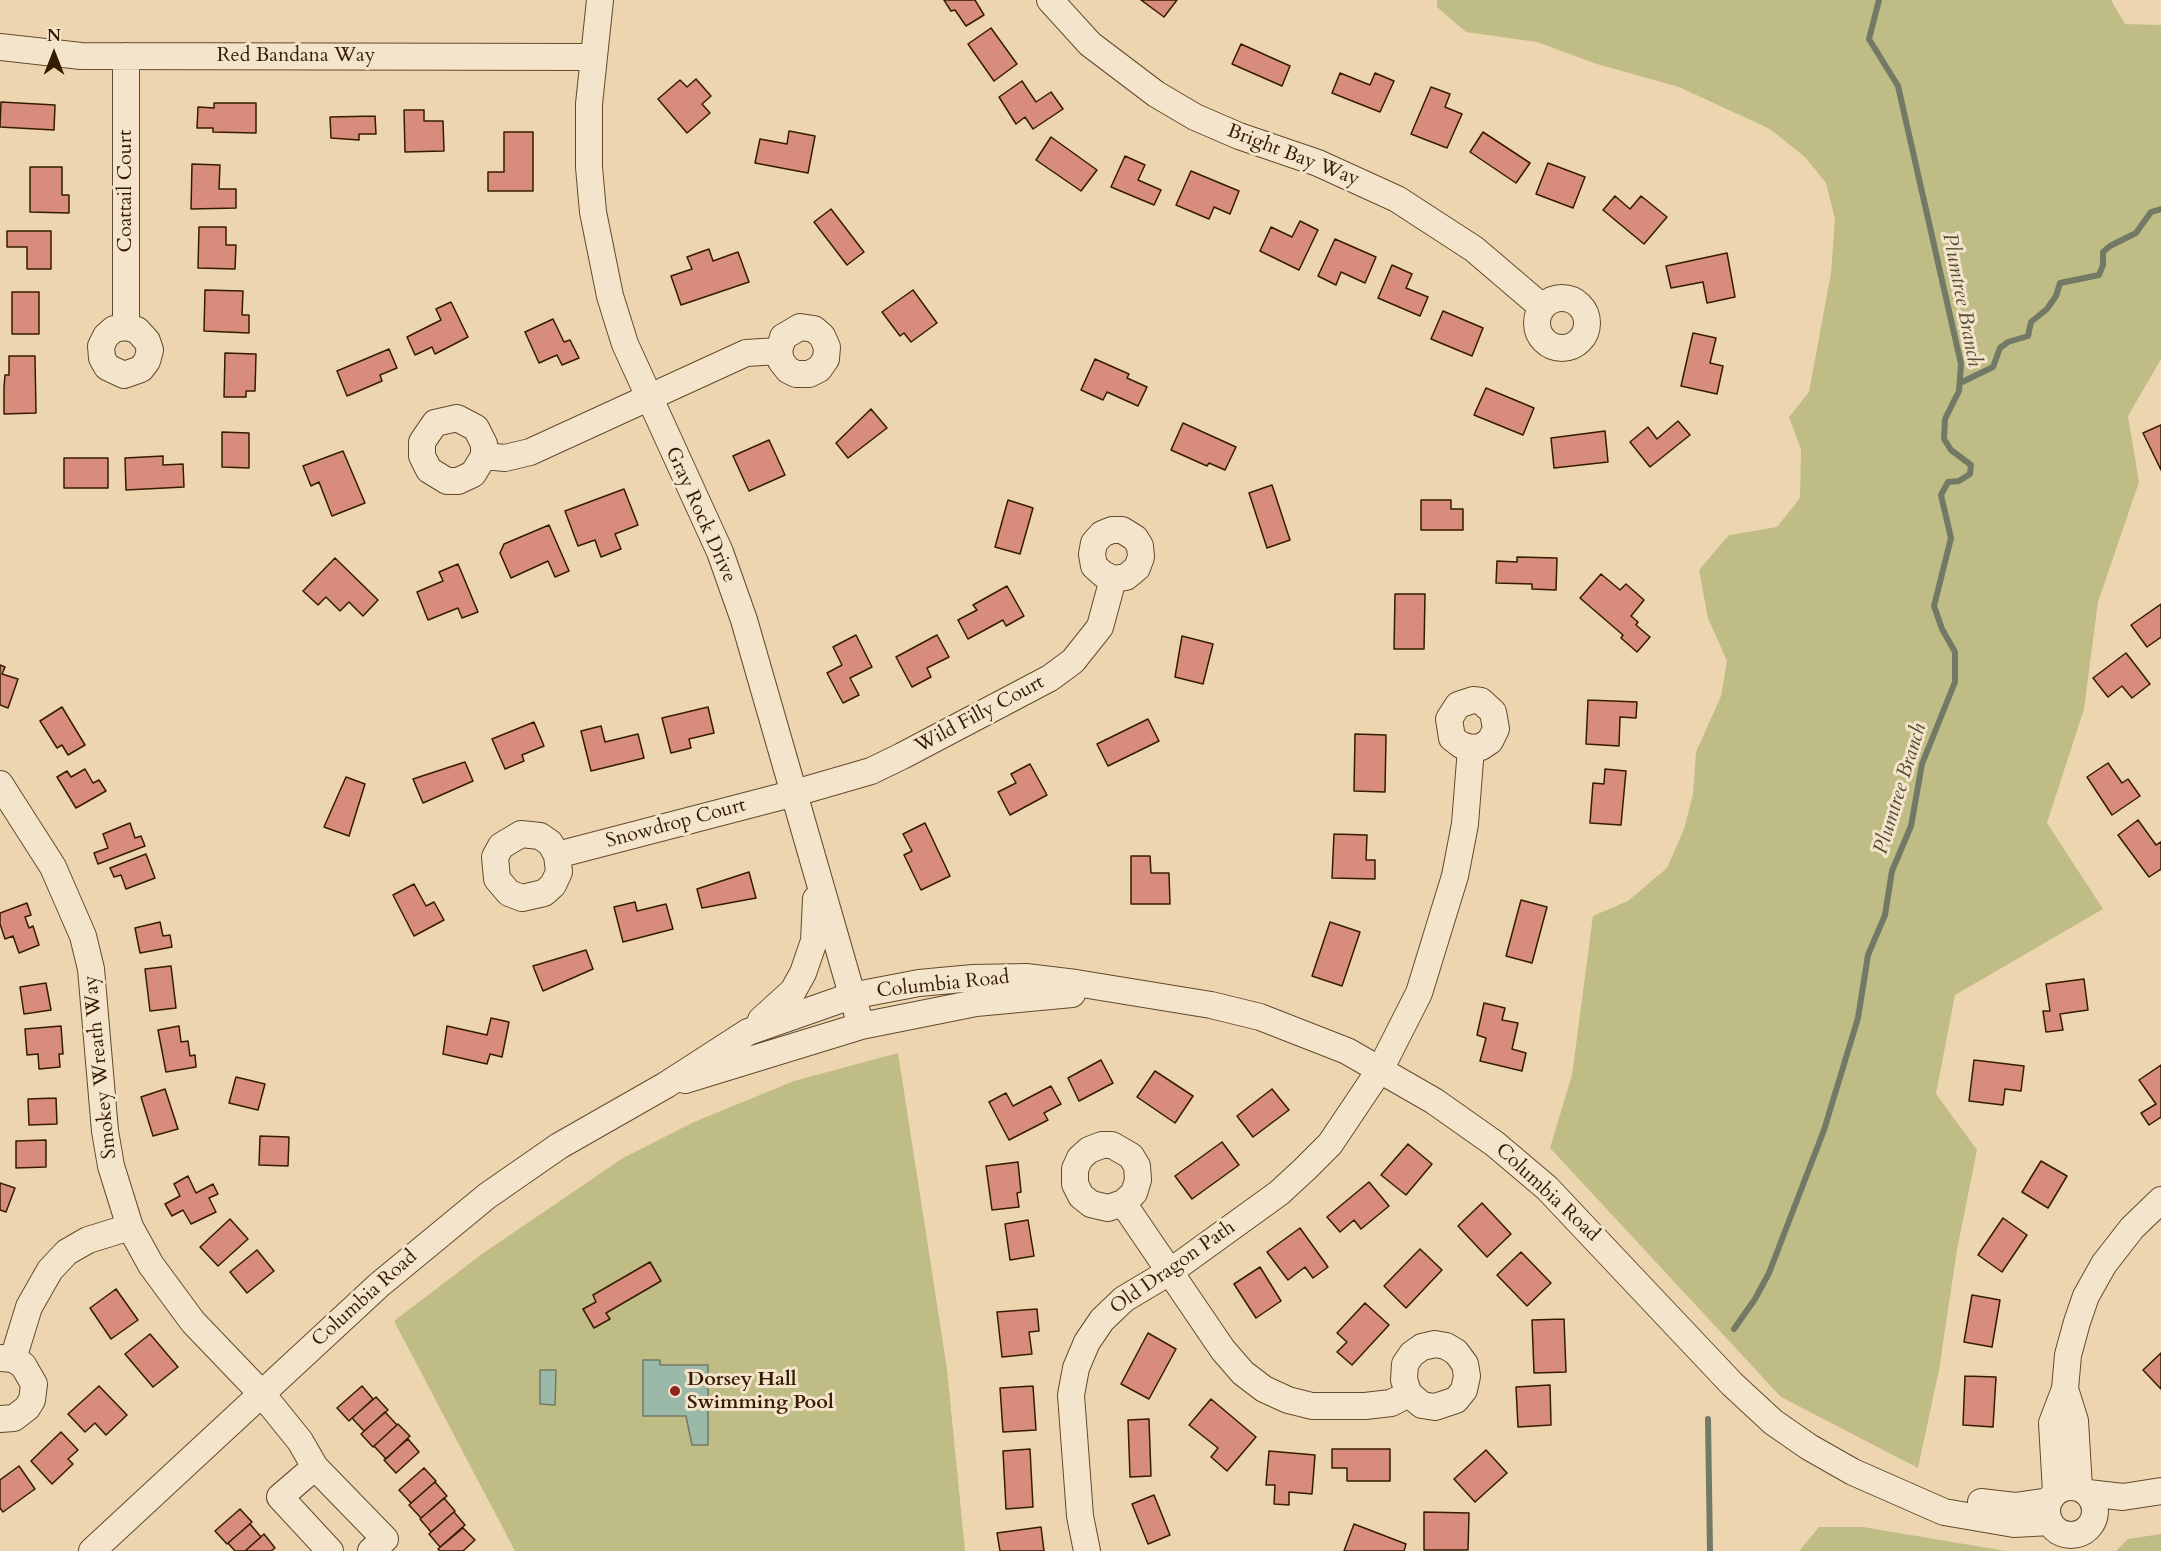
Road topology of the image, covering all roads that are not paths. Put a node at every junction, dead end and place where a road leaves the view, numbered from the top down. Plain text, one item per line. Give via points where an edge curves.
1 (600, 0) edge
2 (1050, 0) edge
3 (0, 47) edge
4 (126, 56) junction
5 (592, 57) junction
6 (1542, 307) dead end
7 (126, 327) dead end
8 (779, 351) dead end
9 (649, 399) junction
10 (484, 456) dead end
11 (1113, 579) dead end
12 (1471, 748) dead end
13 (0, 784) edge
14 (795, 794) junction
15 (557, 855) dead end
16 (818, 880) junction
17 (1132, 992) junction
18 (852, 996) junction
19 (861, 1026) junction
20 (748, 1032) junction
21 (1381, 1068) junction
22 (666, 1085) junction
23 (2161, 1200) edge
24 (1123, 1203) dead end
25 (130, 1227) junction
26 (1171, 1271) junction
27 (6, 1358) edge
28 (262, 1394) junction
29 (1409, 1394) dead end
30 (0, 1419) edge
31 (315, 1467) junction
32 (2161, 1491) edge
33 (2161, 1506) edge
34 (2063, 1511) edge
35 (2090, 1534) edge
36 (92, 1551) edge
37 (330, 1551) edge
38 (371, 1551) edge
39 (1087, 1551) edge

1 - 5 street, Gray Rock Drive
2 - 6 street, Bright Bay Way via 1090,44 1156,94 1239,136 1318,163 1397,199 1474,249
3 - 4 street, Red Bandana Way
4 - 5 street, Red Bandana Way
4 - 7 street, Coattail Court
5 - 9 street, Gray Rock Drive via 589,167 593,212 610,296
8 - 9 street via 746,353
9 - 10 street via 530,452 505,458
9 - 14 street, Gray Rock Drive via 720,552
11 - 14 street, Wild Filly Court via 1100,627 1073,661 1050,678 881,766
12 - 21 street, Old Dragon Path via 1465,824 1452,886 1419,993
13 - 25 street, Smokey Wreath Way via 53,867 83,936 91,969 105,1131 111,1166
14 - 15 street, Snowdrop Court
14 - 16 street, Gray Rock Drive
16 - 18 street, Gray Rock Drive
16 - 20 street via 814,941 803,973 793,991
17 - 18 street, Columbia Road via 1005,978 919,983
17 - 19 street, Columbia Road via 976,1003
17 - 21 street, Columbia Road via 1260,1017 1309,1034
18 - 19 street, Gray Rock Drive
18 - 20 street, Columbia Road
19 - 22 street, Columbia Road
20 - 22 street, Columbia Road
21 - 26 street, Old Dragon Path via 1330,1144 1305,1169 1279,1193
21 - 34 street, Columbia Road via 1495,1144 1546,1188 1773,1422 1853,1472 1903,1492
22 - 28 street, Columbia Road via 559,1146 487,1196 379,1284
23 - 34 street via 2114,1251 2086,1296 2068,1355 2066,1389 2075,1421
24 - 26 street
25 - 27 street via 88,1240 67,1252 50,1270
25 - 28 street, Smokey Wreath Way via 151,1265 193,1322
26 - 29 street via 1223,1350 1264,1389 1312,1407 1339,1408 1390,1403
26 - 39 street, Old Dragon Path via 1124,1299 1102,1320 1076,1368 1071,1395 1072,1423
27 - 30 street via 24,1365 31,1375 34,1393 22,1413
28 - 31 street, Smokey Wreath Way via 300,1441
28 - 36 street, Columbia Road
31 - 37 street via 280,1497
31 - 38 street, Smokey Wreath Way via 385,1539
32 - 34 street, Columbia Road
33 - 35 street
34 - 35 street via 2070,1535
34 - 35 street via 2096,1507

